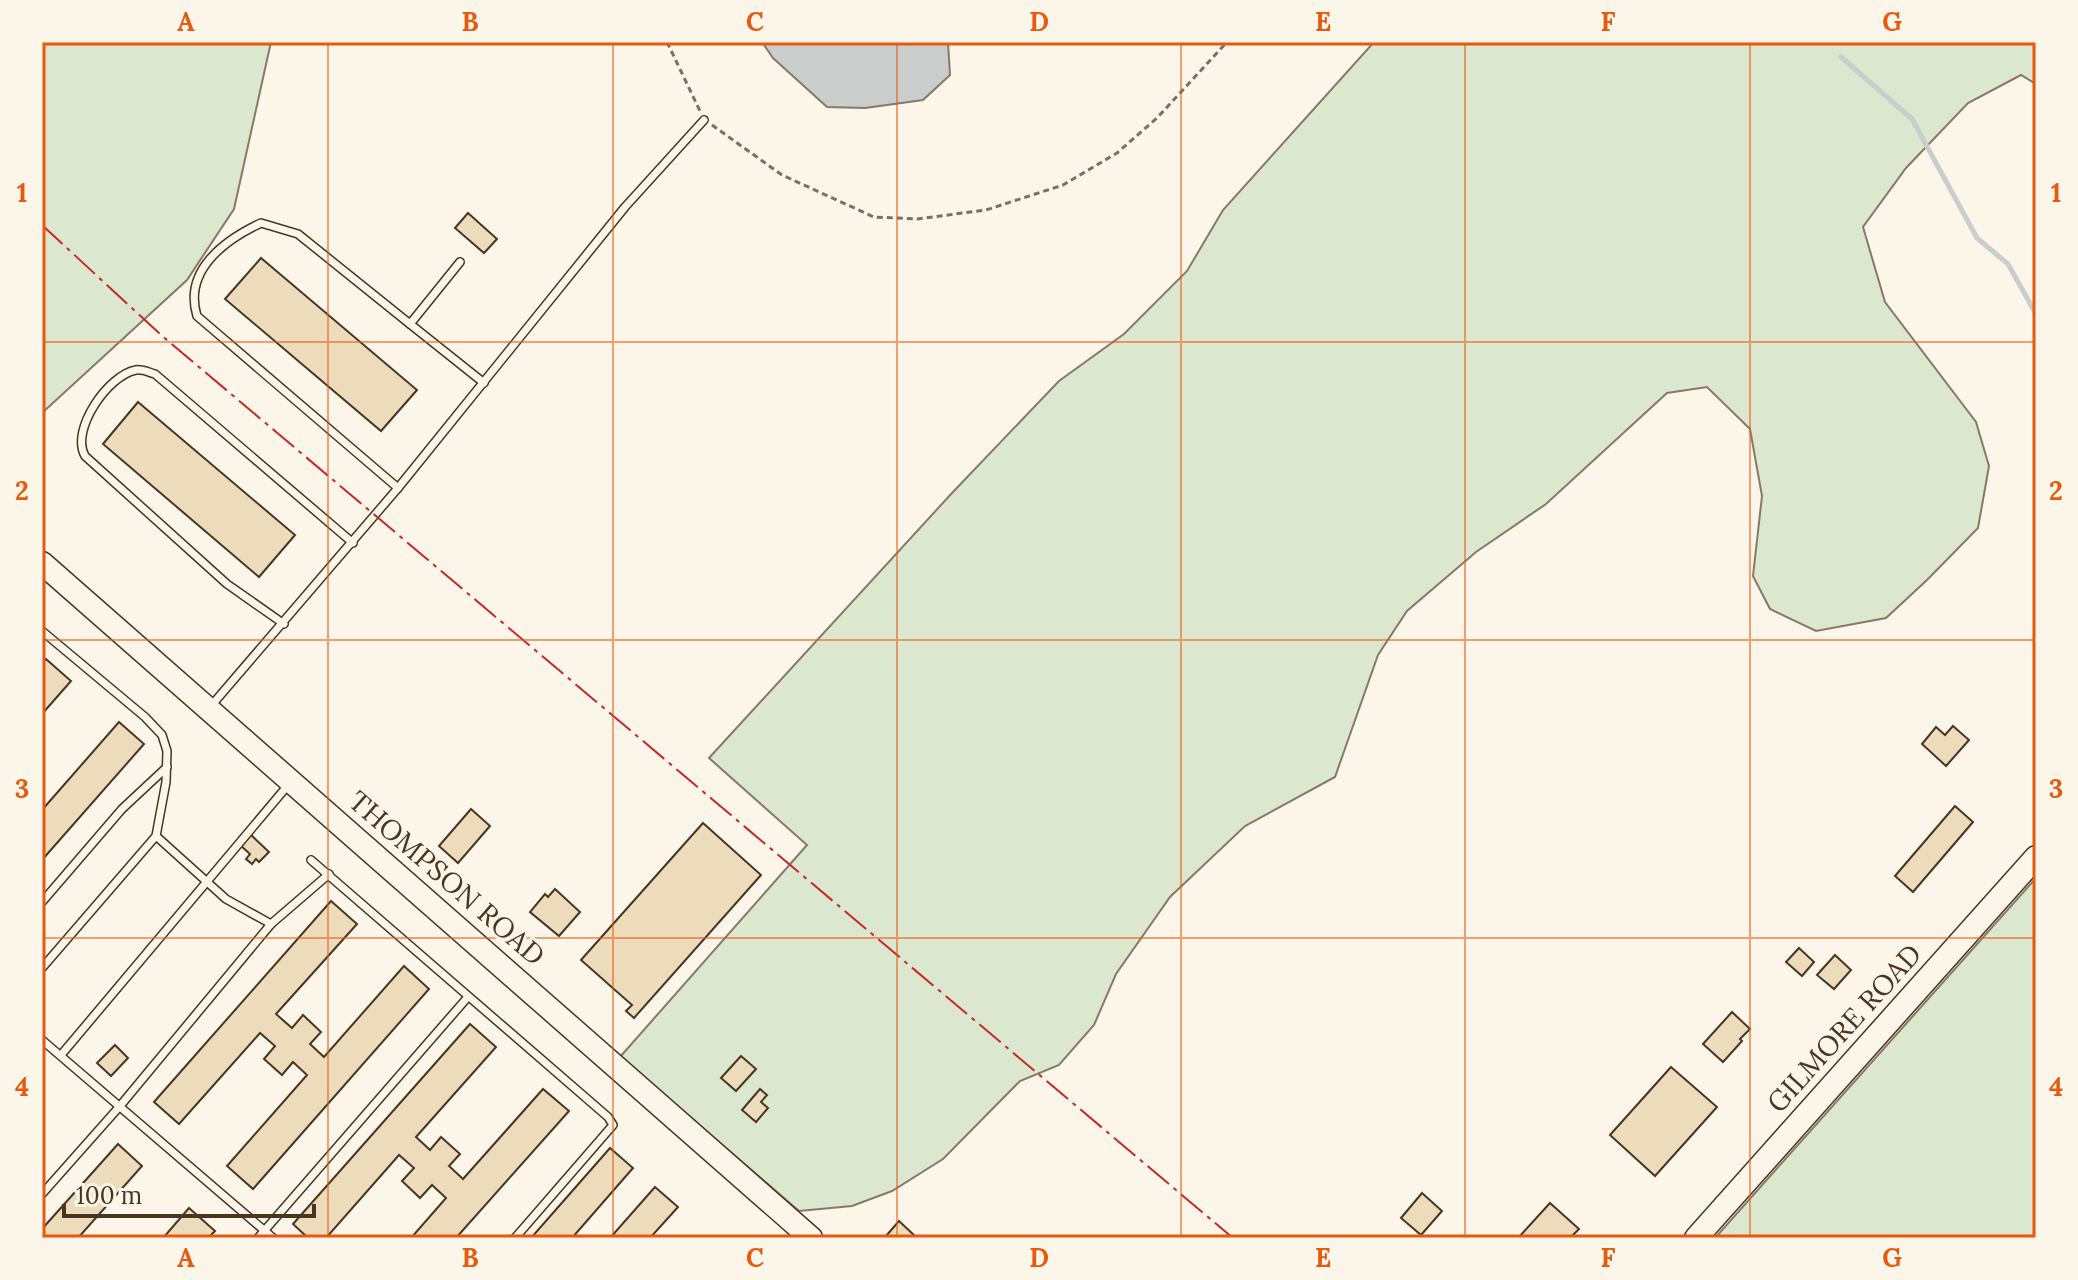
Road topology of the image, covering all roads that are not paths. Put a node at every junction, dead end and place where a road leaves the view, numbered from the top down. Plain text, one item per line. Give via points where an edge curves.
1 (704, 120) road end
2 (460, 262) dead end
3 (410, 324) junction
4 (484, 383) junction
5 (398, 488) junction
6 (353, 543) junction
7 (42, 563) edge
8 (284, 624) junction
9 (42, 631) edge
10 (209, 709) junction
11 (167, 767) junction
12 (291, 781) junction
13 (156, 836) junction
14 (2036, 857) edge
15 (311, 860) dead end
16 (329, 874) junction
17 (208, 883) junction
18 (42, 902) edge
19 (271, 924) junction
20 (42, 968) edge
21 (467, 998) junction
22 (42, 1040) edge
23 (61, 1055) junction
24 (120, 1106) junction
25 (42, 1194) edge
26 (264, 1231) junction
27 (258, 1238) edge
28 (273, 1238) edge
29 (515, 1238) edge
30 (811, 1238) edge
31 (1696, 1238) edge

1 - 4 lane via 625,207
2 - 3 lane
3 - 4 lane
3 - 5 lane via 298,234 261,223 207,260 194,294 197,316
4 - 5 lane
5 - 6 lane
6 - 8 lane
6 - 8 lane via 155,374 139,369 111,383 84,424 80,441 85,456 227,584
7 - 10 main road, THOMPSON ROAD
8 - 10 lane
9 - 11 lane via 162,735
10 - 12 main road, THOMPSON ROAD
11 - 13 lane
11 - 18 lane via 122,809
12 - 17 lane
12 - 30 main road, THOMPSON ROAD
13 - 17 lane
13 - 20 lane
14 - 31 main road, GILMORE ROAD
15 - 16 lane
16 - 19 lane
16 - 21 lane
17 - 19 lane
17 - 23 lane
19 - 24 lane
21 - 26 lane
21 - 29 lane via 613,1125
22 - 23 lane
23 - 24 lane
24 - 25 lane
24 - 26 lane
26 - 27 lane
26 - 28 lane

